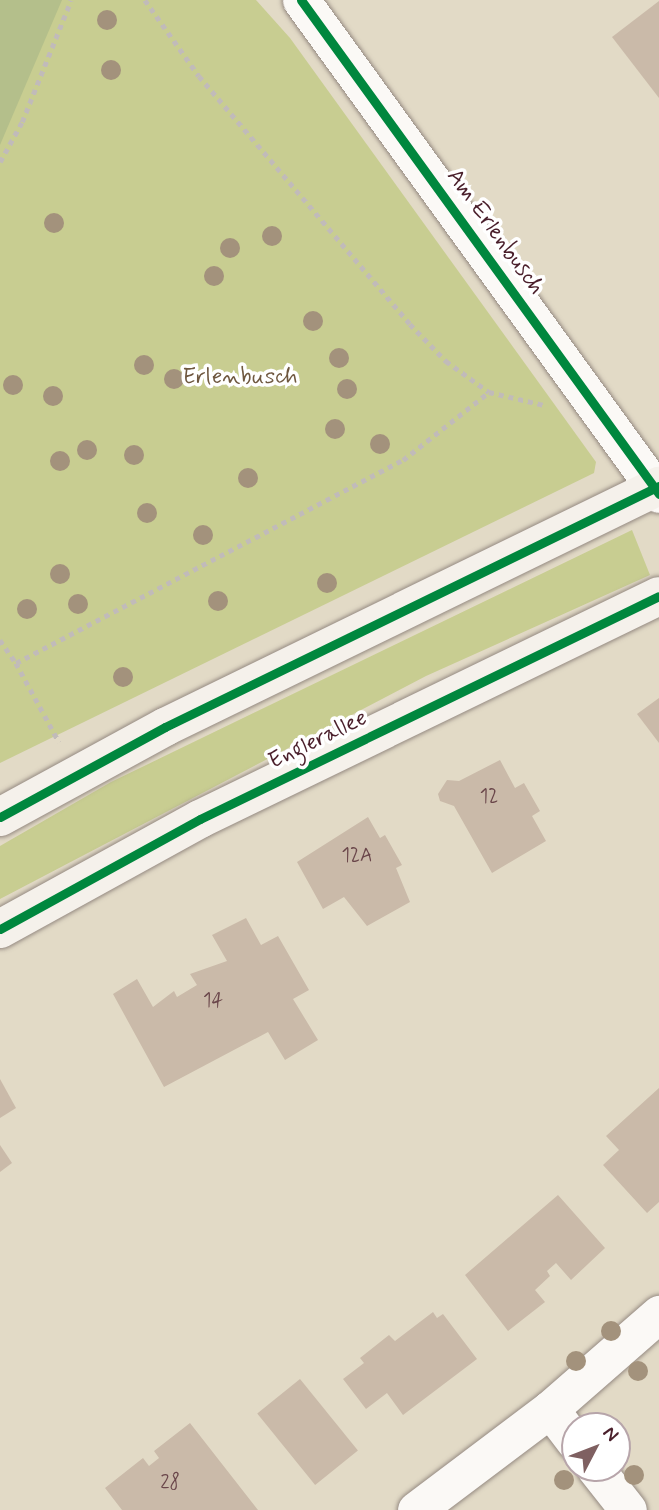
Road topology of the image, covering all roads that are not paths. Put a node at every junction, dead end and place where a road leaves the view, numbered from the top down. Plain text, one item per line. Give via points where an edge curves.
1 (301, 0) edge
2 (658, 490) edge
3 (659, 596) edge
4 (0, 817) edge
5 (0, 929) edge
6 (659, 1314) edge
7 (550, 1409) junction
8 (561, 1424) edge
9 (607, 1482) edge
10 (416, 1510) edge
11 (628, 1510) edge

1 - 2 street, Am Erlenbusch
2 - 4 main road via 165,727
3 - 5 main road, Englerallee via 200,819
6 - 7 street
7 - 8 street
7 - 10 street
9 - 11 street

